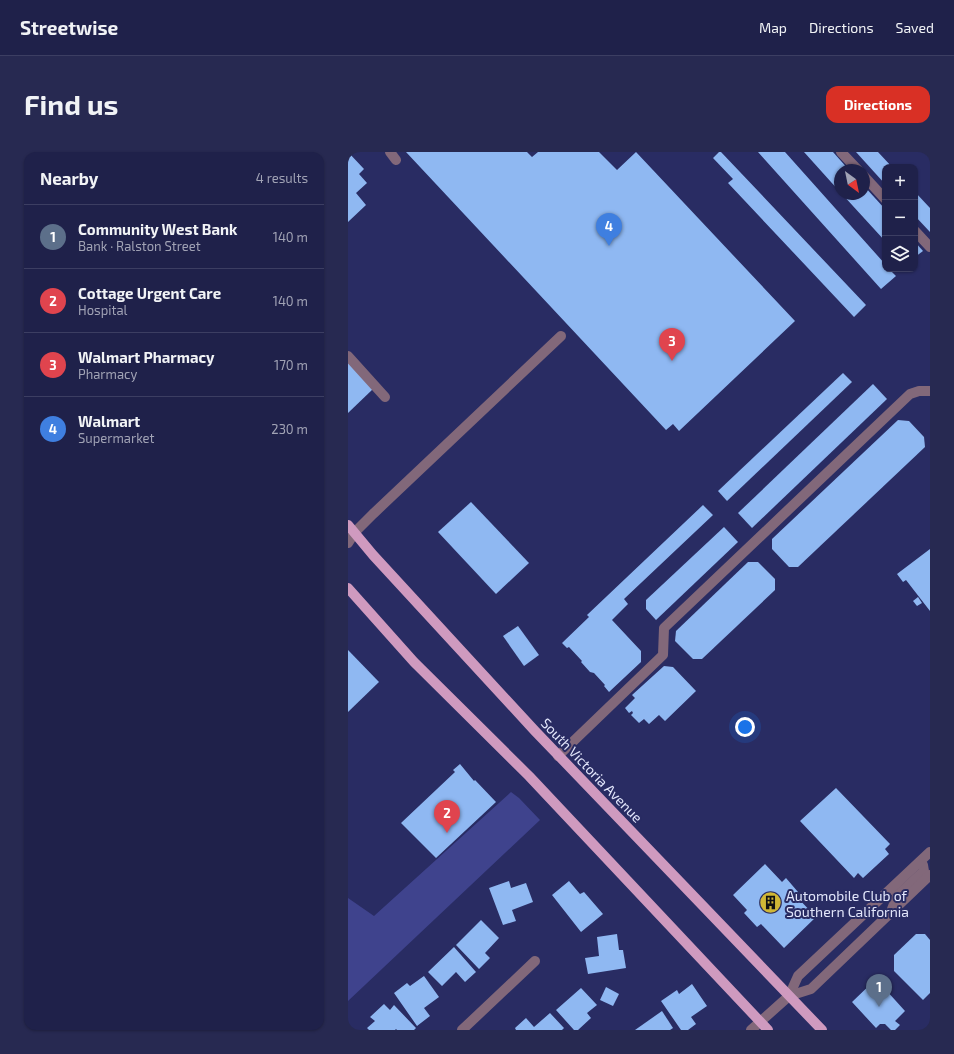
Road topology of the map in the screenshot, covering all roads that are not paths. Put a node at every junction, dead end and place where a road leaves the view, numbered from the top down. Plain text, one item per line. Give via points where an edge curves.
1 (841, 152) edge
2 (852, 164) edge
3 (870, 183) edge
4 (882, 196) edge
5 (918, 234) edge
6 (930, 247) edge
7 (561, 336) dead end
8 (348, 356) edge
9 (930, 391) edge
10 (386, 397) dead end
11 (348, 524) edge
12 (352, 534) edge
13 (348, 543) edge
14 (348, 588) edge
15 (558, 756) junction
16 (930, 852) edge
17 (920, 862) junction
18 (930, 875) edge
19 (891, 913) junction
20 (535, 961) dead end
21 (789, 996) junction
22 (760, 1022) junction
23 (462, 1030) edge
24 (751, 1030) edge
25 (768, 1030) edge
26 (822, 1030) edge

1 - 2 street
3 - 4 street
5 - 6 street
7 - 12 street
8 - 10 street
9 - 15 street via 910,394 664,628 663,655
11 - 12 main road, South Victoria Avenue
12 - 13 street
12 - 15 main road, South Victoria Avenue
14 - 22 main road via 414,662 529,776
15 - 21 main road, South Victoria Avenue
16 - 17 street
17 - 19 street via 924,871 898,896
17 - 21 street via 798,976
18 - 19 street
19 - 21 street via 811,988
20 - 23 street
21 - 22 street
21 - 26 main road, South Victoria Avenue
22 - 24 street
22 - 25 main road

